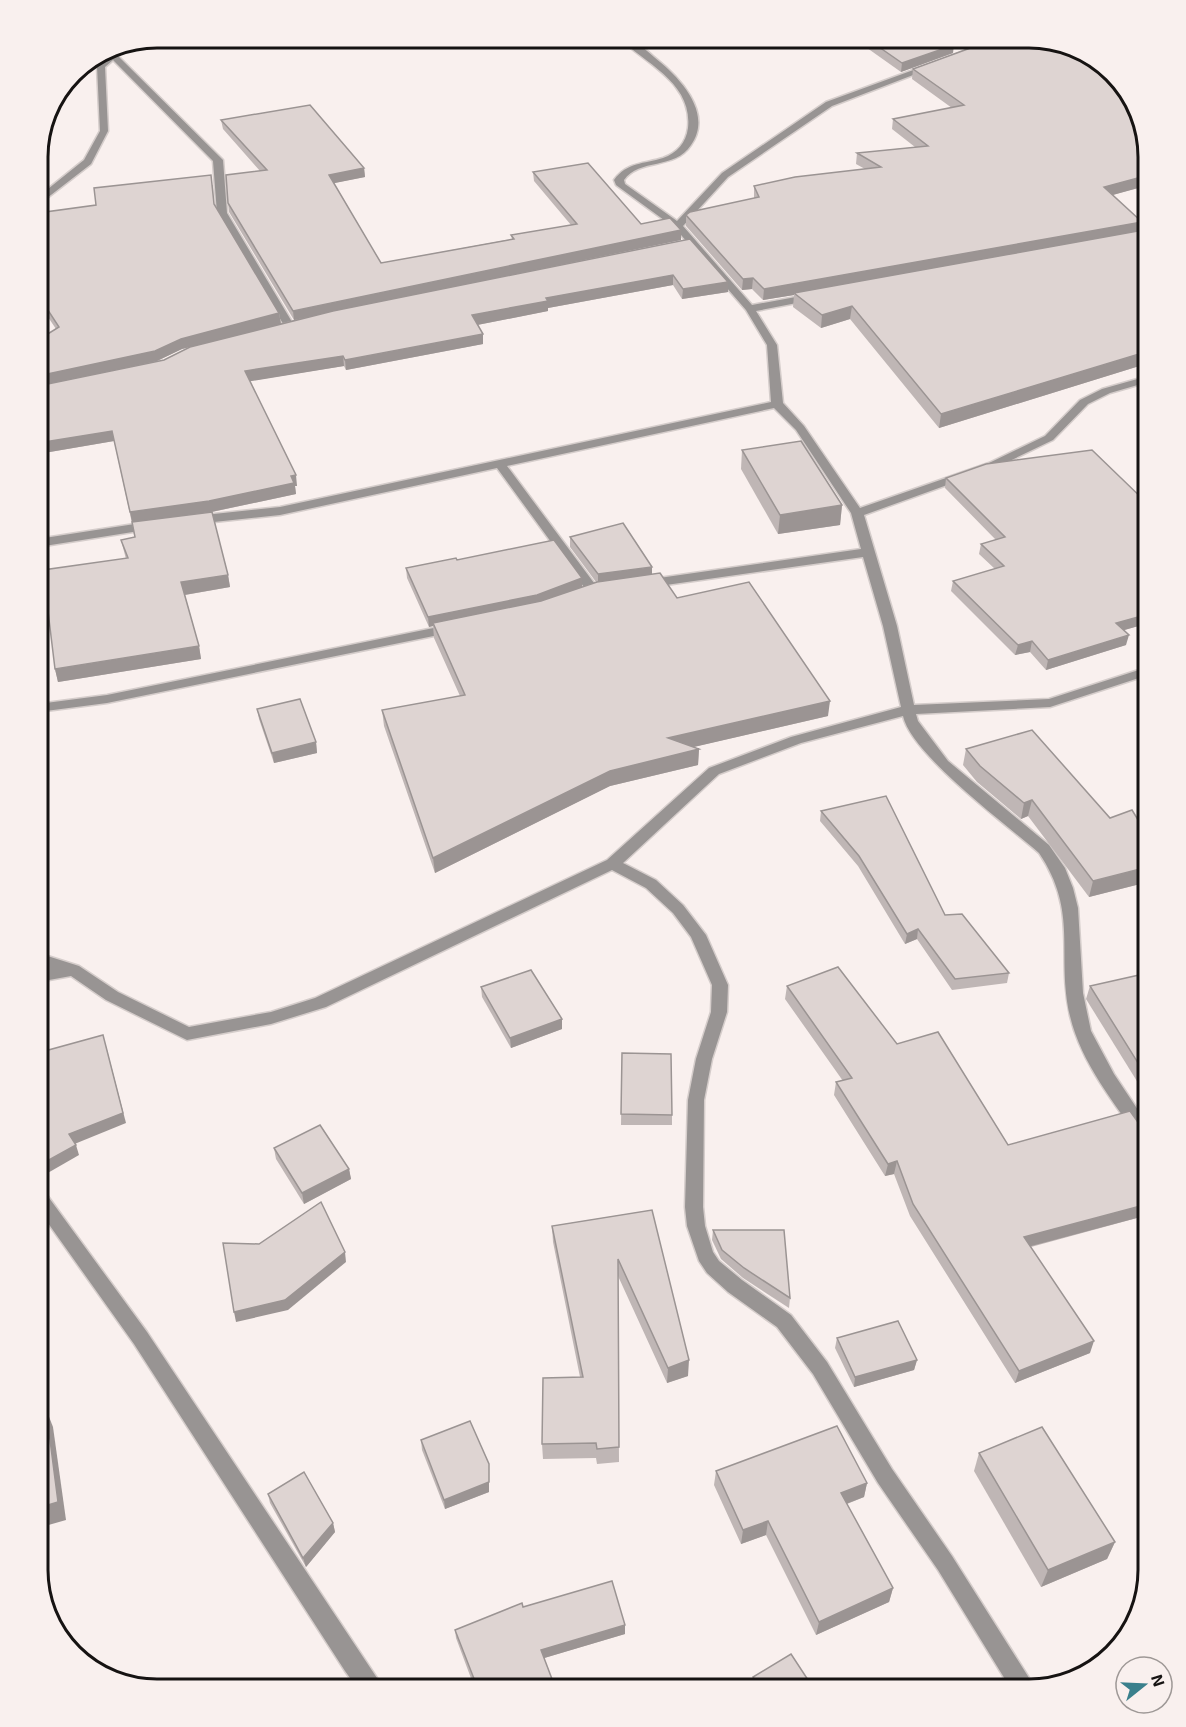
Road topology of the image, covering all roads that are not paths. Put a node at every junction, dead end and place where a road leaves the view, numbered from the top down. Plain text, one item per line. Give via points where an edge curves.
1 (636, 48) edge
2 (972, 48) edge
3 (114, 56) edge
4 (946, 61) edge
5 (103, 62) edge
6 (934, 65) edge
7 (48, 194) edge
8 (678, 226) junction
9 (821, 296) edge
10 (750, 309) junction
11 (278, 330) edge
12 (1138, 382) edge
13 (777, 404) junction
14 (499, 463) junction
15 (857, 513) junction
16 (48, 541) edge
17 (869, 552) junction
18 (629, 586) edge
19 (595, 592) edge
20 (471, 624) edge
21 (1138, 675) edge
22 (48, 707) edge
23 (907, 710) junction
24 (612, 864) junction
25 (48, 962) edge
26 (73, 970) junction
27 (48, 974) edge
28 (1138, 1122) edge
29 (48, 1209) edge
30 (364, 1679) edge
31 (1017, 1679) edge

1 - 8 street via 662,67 685,93 693,111 691,136 689,143 671,158 622,173 619,180
2 - 4 street
3 - 11 street via 218,160 222,213 295,326
5 - 7 street via 104,131 88,162
6 - 8 street via 829,104 725,175
8 - 10 street via 687,243
9 - 10 street
10 - 13 street via 772,345
12 - 15 street via 1084,402 1049,438 993,465
13 - 14 street
13 - 15 street via 800,428
14 - 16 street via 280,511
14 - 19 street
15 - 17 street
17 - 18 street
17 - 23 street via 890,626
20 - 22 street via 107,699
21 - 23 street via 1050,703
23 - 24 street via 796,740 714,771
23 - 28 street via 911,722 943,764 1044,849 1057,865 1066,884 1072,914 1078,1017 1097,1060
24 - 26 street via 320,1003 271,1018 187,1034 112,996
24 - 31 street via 651,884 678,909 698,934 720,985 719,1012 696,1100 694,1207 705,1255 735,1286 784,1321 820,1368
25 - 26 street
26 - 27 street
29 - 30 street via 132,1324

